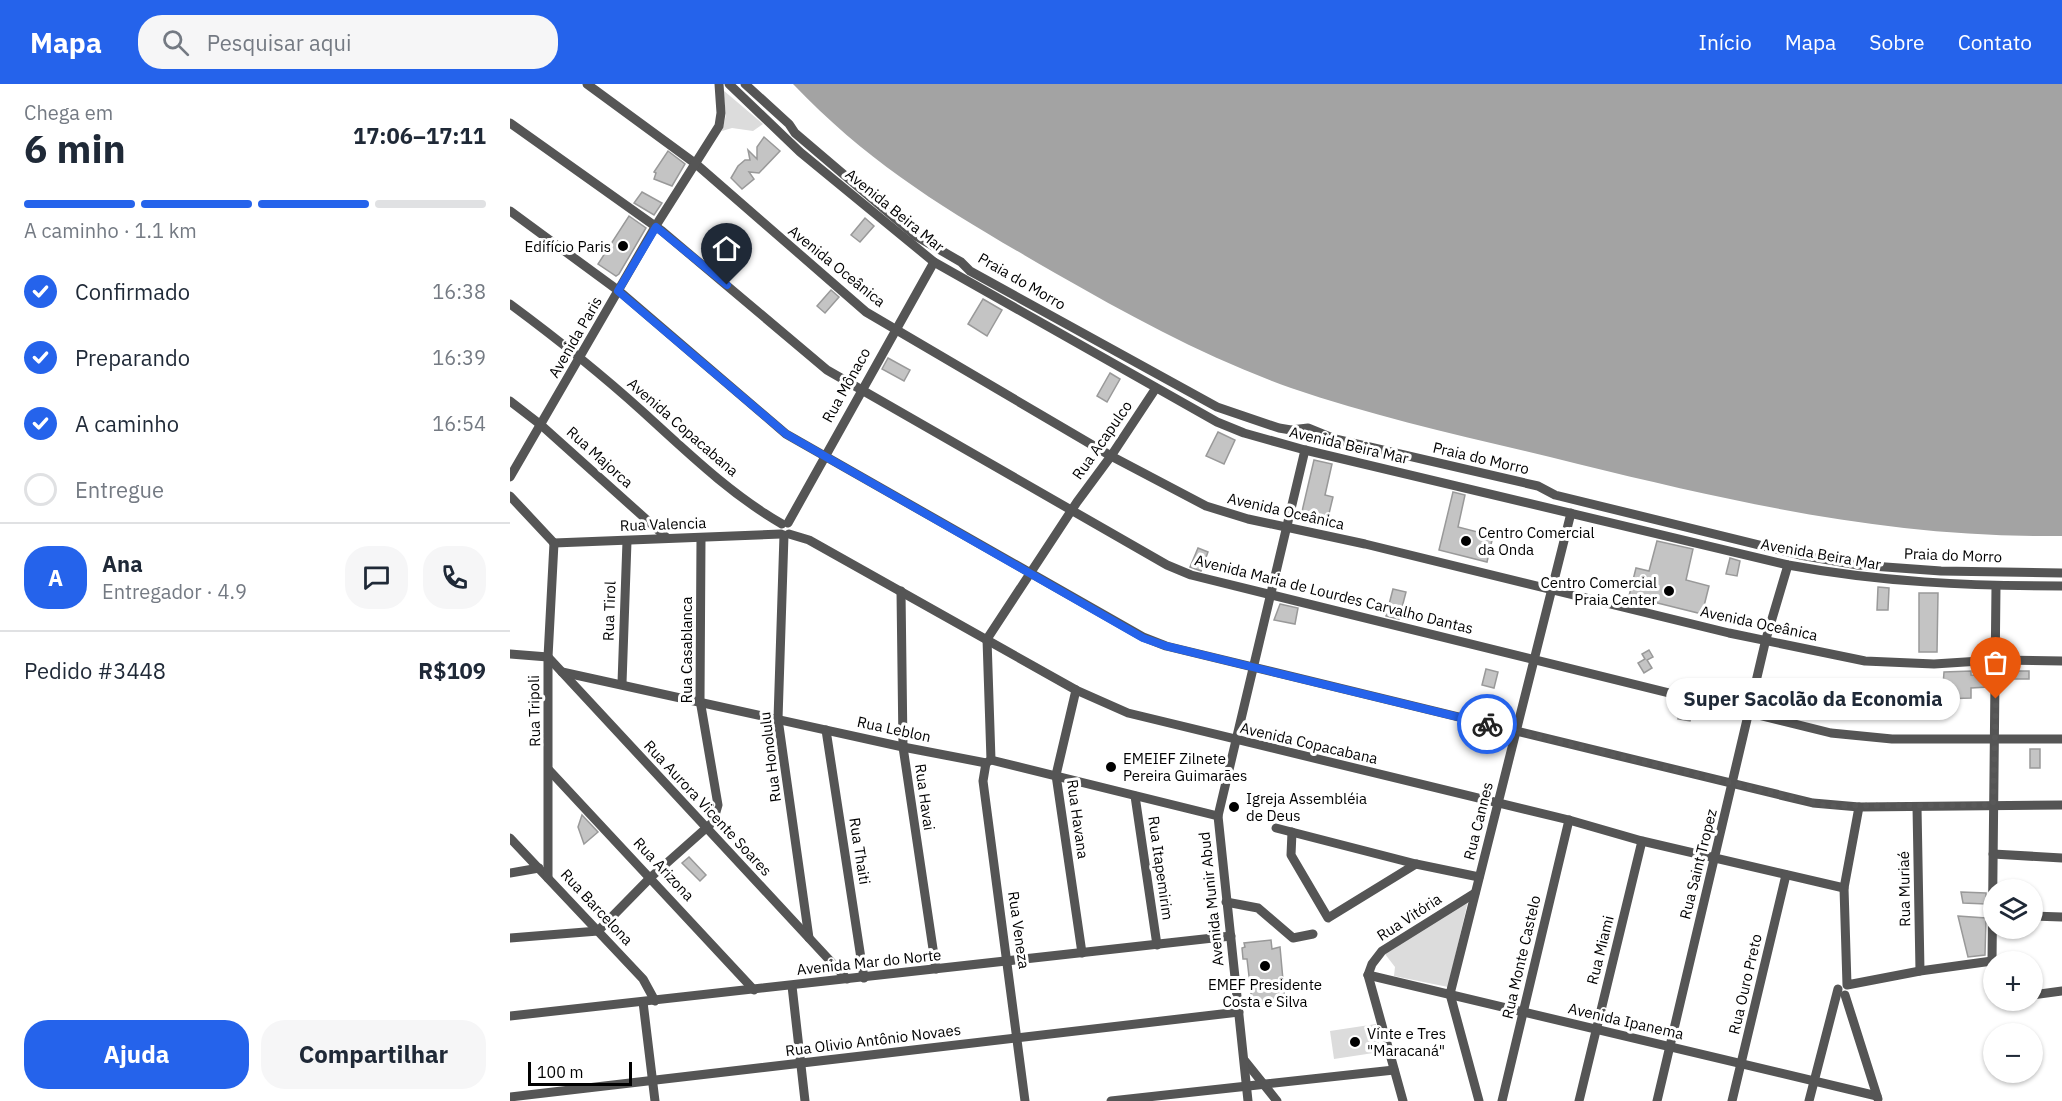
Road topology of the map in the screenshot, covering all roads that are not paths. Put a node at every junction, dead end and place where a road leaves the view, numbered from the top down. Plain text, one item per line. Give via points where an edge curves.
1 (587, 84) edge
2 (718, 84) edge
3 (729, 84) edge
4 (745, 84) edge
5 (510, 123) edge
6 (696, 164) junction
7 (510, 211) edge
8 (656, 227) junction
9 (934, 262) junction
10 (618, 291) junction
11 (510, 304) edge
12 (894, 330) junction
13 (581, 357) junction
14 (1156, 388) junction
15 (861, 389) junction
16 (510, 401) edge
17 (541, 425) junction
18 (1305, 450) junction
19 (824, 456) junction
20 (1111, 456) junction
21 (510, 477) edge
22 (510, 496) edge
23 (1072, 509) junction
24 (1570, 513) junction
25 (1286, 527) junction
26 (783, 530) junction
27 (667, 538) junction
28 (701, 538) junction
29 (627, 541) junction
30 (554, 543) junction
31 (1788, 565) junction
32 (2062, 573) edge
33 (1029, 574) junction
34 (1996, 586) junction
35 (2062, 586) edge
36 (1551, 589) junction
37 (901, 591) junction
38 (1270, 594) junction
39 (987, 639) junction
40 (1766, 639) junction
41 (510, 654) edge
42 (548, 657) junction
43 (1534, 658) junction
44 (1996, 660) junction
45 (2062, 661) edge
46 (1252, 667) junction
47 (562, 672) junction
48 (622, 683) junction
49 (1076, 690) junction
50 (700, 700) junction
51 (1750, 711) junction
52 (778, 719) junction
53 (826, 730) junction
54 (1516, 731) junction
55 (1995, 738) junction
56 (2062, 739) edge
57 (1234, 741) junction
58 (903, 747) junction
59 (989, 762) junction
60 (549, 770) junction
61 (1056, 775) junction
62 (1732, 783) junction
63 (1135, 796) junction
64 (1497, 803) junction
65 (1993, 805) junction
66 (2062, 805) edge
67 (1859, 807) junction
68 (1917, 807) junction
69 (1218, 816) junction
70 (1569, 820) junction
71 (706, 828) junction
72 (1276, 828) dead end
73 (1292, 832) junction
74 (510, 838) edge
75 (1642, 841) junction
76 (1993, 854) junction
77 (1715, 857) junction
78 (2062, 858) edge
79 (1416, 864) junction
80 (539, 868) junction
81 (510, 873) edge
82 (1786, 875) junction
83 (1479, 877) junction
84 (548, 878) junction
85 (651, 878) junction
86 (1993, 879) edge
87 (1844, 888) junction
88 (1475, 893) junction
89 (1226, 902) junction
90 (2043, 916) edge
91 (2062, 917) edge
92 (598, 931) junction
93 (1313, 934) dead end
94 (1231, 936) junction
95 (510, 938) edge
96 (809, 938) junction
97 (1157, 945) junction
98 (1082, 953) junction
99 (1008, 961) junction
100 (1983, 962) edge
101 (936, 969) junction
102 (1920, 971) junction
103 (1368, 975) junction
104 (864, 978) junction
105 (847, 979) junction
106 (792, 986) junction
107 (754, 990) junction
108 (1843, 990) junction
109 (2062, 991) edge
110 (1450, 994) junction
111 (2043, 994) edge
112 (656, 1001) junction
113 (643, 1002) junction
114 (1239, 1012) junction
115 (1524, 1012) junction
116 (510, 1016) edge
117 (1596, 1029) junction
118 (1018, 1038) junction
119 (1669, 1047) junction
120 (1244, 1059) junction
121 (801, 1064) junction
122 (1741, 1064) junction
123 (1395, 1070) junction
124 (652, 1081) junction
125 (1814, 1081) junction
126 (1263, 1083) junction
127 (1247, 1085) junction
128 (510, 1097) edge
129 (1878, 1098) edge
130 (655, 1101) edge
131 (805, 1101) edge
132 (1025, 1101) edge
133 (1111, 1101) edge
134 (1248, 1101) edge
135 (1277, 1101) edge
136 (1403, 1101) edge
137 (1479, 1101) edge
138 (1502, 1101) edge
139 (1579, 1101) edge
140 (1657, 1101) edge
141 (1732, 1101) edge
142 (1809, 1101) edge

1 - 6 street, Avenida Oceânica
2 - 6 street, Avenida Paris via 721,119
3 - 9 street, Avenida Beira Mar via 800,152
4 - 32 street, Praia do Morro via 795,133 916,236 970,271 1115,352 1216,407 1250,420 1291,430 1308,428 1335,439 1538,486 1555,495 1800,555 1907,570
5 - 8 street, Avenida Maria de Lourdes Carvalho Dantas
6 - 8 street, Avenida Paris
6 - 12 street, Avenida Oceânica via 848,297
7 - 10 street
8 - 10 street, Avenida Paris
8 - 15 street, Avenida Maria de Lourdes Carvalho Dantas via 820,365
9 - 12 street, Rua Mônaco
9 - 14 street, Avenida Beira Mar
10 - 13 street, Avenida Paris
10 - 19 street via 759,413
11 - 13 street, Avenida Copacabana
12 - 15 street, Rua Mônaco
12 - 20 street, Avenida Oceânica
13 - 17 street, Avenida Paris
13 - 26 street, Avenida Copacabana
14 - 18 street, Avenida Beira Mar via 1226,425
14 - 20 street, Rua Acapulco
15 - 19 street, Rua Mônaco
15 - 23 street, Avenida Maria de Lourdes Carvalho Dantas
16 - 17 street, Rua Majorca
17 - 21 street, Avenida Paris
17 - 27 street, Rua Majorca
18 - 24 street, Avenida Beira Mar
18 - 25 street, Avenida Munir Abud
19 - 26 street, Rua Mônaco
19 - 33 street
20 - 23 street, Rua Acapulco
20 - 25 street, Avenida Oceânica via 1206,506
22 - 30 street
23 - 33 street
23 - 38 street, Avenida Maria de Lourdes Carvalho Dantas via 1167,565 1191,575
24 - 31 street, Avenida Beira Mar
24 - 36 street, Rua Cannes
25 - 36 street, Avenida Oceânica
25 - 38 street, Avenida Munir Abud
26 - 28 street, Rua Valencia
26 - 37 street, Avenida Copacabana
26 - 52 street, Rua Honolulu
27 - 28 street, Rua Valencia
27 - 29 street, Rua Valencia
28 - 50 street, Rua Casablanca
29 - 30 street, Rua Valencia
29 - 48 street, Rua Tirol
30 - 42 street, Rua Tripoli
31 - 34 street, Avenida Beira Mar via 1882,580
31 - 40 street, Rua Saint Tropez
33 - 39 street
33 - 46 street via 1143,638
34 - 35 street, Avenida Beira Mar
34 - 44 street
36 - 40 street, Avenida Oceânica
36 - 43 street, Rua Cannes
37 - 39 street, Avenida Copacabana
37 - 58 street, Rua Havai
38 - 43 street, Avenida Maria de Lourdes Carvalho Dantas
38 - 46 street, Avenida Munir Abud
39 - 49 street, Avenida Copacabana
39 - 59 street, Rua Veneza
40 - 44 street, Avenida Oceânica via 1879,663
40 - 51 street, Rua Saint Tropez
41 - 42 street
42 - 47 street, Rua Aurora Vicente Soares
42 - 60 street, Rua Tripoli
43 - 51 street, Avenida Maria de Lourdes Carvalho Dantas
43 - 54 street, Rua Cannes
44 - 45 street, Avenida Oceânica
44 - 55 street
46 - 54 street
46 - 57 street, Avenida Munir Abud
47 - 48 street, Rua Leblon
47 - 71 street, Rua Aurora Vicente Soares
48 - 50 street, Rua Leblon
49 - 57 street, Avenida Copacabana via 1128,713
49 - 61 street, Rua Havana
50 - 52 street, Rua Leblon
50 - 71 street, Rua Casablanca via 718,805 717,815
51 - 55 street, Avenida Maria de Lourdes Carvalho Dantas via 1855,737
51 - 62 street, Rua Saint Tropez
52 - 53 street, Rua Leblon
52 - 96 street, Rua Honolulu
53 - 58 street, Rua Leblon
53 - 104 street, Rua Thaiti
54 - 62 street
54 - 64 street, Rua Cannes
55 - 56 street, Avenida Maria de Lourdes Carvalho Dantas
55 - 65 street
57 - 64 street, Avenida Copacabana
57 - 69 street, Avenida Munir Abud
58 - 59 street, Rua Leblon
58 - 101 street, Rua Havai
59 - 61 street, Rua Leblon
59 - 99 street, Rua Veneza via 983,782
60 - 84 street, Rua Tripoli
60 - 85 street, Rua Arizona
61 - 63 street, Rua Leblon
61 - 98 street, Rua Havana
62 - 67 street via 1813,803
62 - 77 street, Rua Saint Tropez
63 - 69 street, Rua Leblon
63 - 97 street, Rua Itapemirim
64 - 70 street, Avenida Copacabana
64 - 83 street, Rua Cannes
65 - 66 street
65 - 68 street
65 - 76 street
67 - 68 street
67 - 87 street
68 - 102 street, Rua Muriaé
69 - 89 street, Avenida Munir Abud
70 - 75 street, Avenida Copacabana
70 - 115 street, Rua Monte Castelo
71 - 85 street
71 - 96 street, Rua Aurora Vicente Soares
72 - 73 street
73 - 79 street
73 - 79 street via 1291,855 1328,918
74 - 80 street, Rua Barcelona
75 - 77 street, Avenida Copacabana
75 - 117 street, Rua Miami
76 - 78 street
76 - 86 street
77 - 82 street, Avenida Copacabana
77 - 119 street, Rua Saint Tropez
79 - 83 street
80 - 81 street
80 - 84 street, Rua Barcelona
82 - 87 street, Avenida Copacabana
82 - 122 street, Rua Ouro Preto
83 - 88 street, Rua Cannes
84 - 92 street, Rua Barcelona
85 - 92 street
85 - 107 street, Rua Arizona
87 - 108 street
88 - 103 street, Rua Vitória via 1382,951
88 - 110 street, Rua Cannes
89 - 93 street via 1258,908 1293,938
89 - 94 street, Avenida Munir Abud
90 - 91 street
92 - 95 street
92 - 112 street, Rua Barcelona via 650,987
94 - 97 street, Avenida Mar do Norte
94 - 114 street, Avenida Munir Abud
96 - 105 street, Rua Aurora Vicente Soares
97 - 98 street, Avenida Mar do Norte
98 - 99 street, Avenida Mar do Norte
99 - 101 street, Avenida Mar do Norte
99 - 118 street, Rua Veneza
100 - 102 street
101 - 104 street, Avenida Mar do Norte
102 - 108 street
103 - 110 street, Avenida Ipanema
103 - 123 street
104 - 105 street, Avenida Mar do Norte
105 - 106 street, Avenida Mar do Norte
106 - 107 street, Avenida Mar do Norte
106 - 121 street
107 - 112 street, Avenida Mar do Norte
108 - 125 street via 1832,1012
108 - 129 street
109 - 111 street
110 - 115 street, Avenida Ipanema
110 - 137 street, Rua Cannes
112 - 113 street, Avenida Mar do Norte
113 - 116 street, Avenida Mar do Norte
113 - 124 street
114 - 118 street, Rua Olivio Antônio Novaes
114 - 120 street, Avenida Munir Abud
115 - 117 street, Avenida Ipanema
115 - 138 street, Rua Monte Castelo
117 - 119 street, Avenida Ipanema
117 - 139 street, Rua Miami
118 - 121 street, Rua Olivio Antônio Novaes
118 - 132 street, Rua Veneza
119 - 122 street, Avenida Ipanema
119 - 140 street, Rua Saint Tropez
120 - 126 street
120 - 127 street, Avenida Munir Abud
121 - 124 street, Rua Olivio Antônio Novaes
121 - 131 street
122 - 125 street, Avenida Ipanema
122 - 141 street, Rua Ouro Preto
123 - 126 street
123 - 136 street
124 - 128 street, Rua Olivio Antônio Novaes
124 - 130 street
125 - 129 street, Avenida Ipanema
125 - 142 street
126 - 127 street
126 - 135 street
127 - 133 street
127 - 134 street, Avenida Munir Abud

